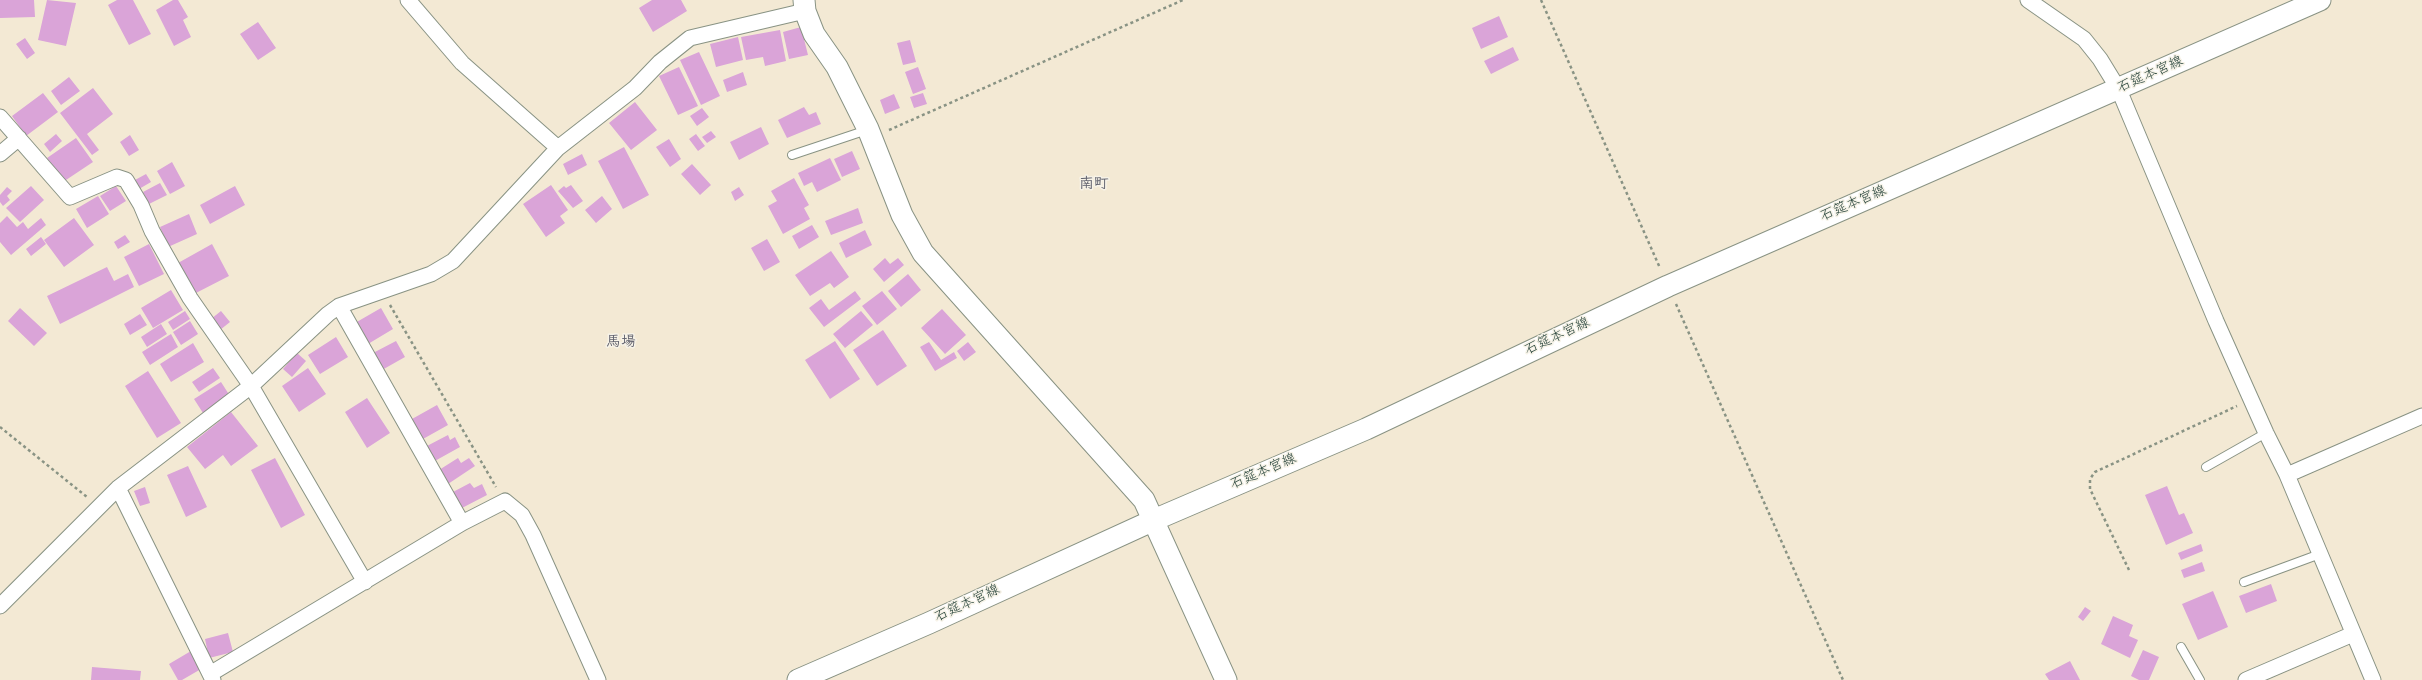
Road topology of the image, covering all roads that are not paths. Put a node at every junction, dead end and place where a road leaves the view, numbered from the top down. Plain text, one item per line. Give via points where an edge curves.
1 (408, 0) edge
2 (2028, 0) edge
3 (2320, 0) edge
4 (804, 6) edge
5 (2119, 90) junction
6 (0, 117) edge
7 (870, 134) junction
8 (19, 138) junction
9 (558, 148) junction
10 (0, 154) edge
11 (792, 155) dead end
12 (340, 306) junction
13 (251, 386) junction
14 (2422, 416) edge
15 (2266, 433) junction
16 (2206, 467) dead end
17 (2287, 475) junction
18 (118, 488) junction
19 (1154, 520) junction
20 (462, 523) junction
21 (2320, 554) junction
22 (365, 582) junction
23 (2244, 582) dead end
24 (0, 606) edge
25 (2353, 634) junction
26 (2181, 647) dead end
27 (212, 677) edge
28 (598, 680) edge
29 (798, 680) edge
30 (1226, 680) edge
31 (2200, 680) edge
32 (2246, 680) edge
33 (2373, 680) edge

1 - 9 street via 462,63
2 - 5 street via 2084,39
3 - 5 main road, 石筵本宮線
4 - 7 main road via 814,34 837,67
4 - 9 street via 690,38 660,62 635,88
5 - 15 street
5 - 19 main road, 石筵本宮線 via 1668,286 1366,429
6 - 8 street
7 - 11 lane
7 - 19 main road via 902,216 923,253 1144,500
8 - 10 street
8 - 13 street via 70,197 117,177 126,180 190,298
9 - 12 street via 453,261 431,274
12 - 13 street
12 - 20 street
13 - 18 street
13 - 22 street
14 - 17 street
15 - 16 lane
15 - 17 street
17 - 21 street
18 - 24 street
18 - 27 street
19 - 29 main road, 石筵本宮線
19 - 30 main road
20 - 22 street
20 - 28 street via 505,501 522,515
21 - 23 lane
21 - 25 street
22 - 27 street
25 - 32 street
25 - 33 street
26 - 31 lane

